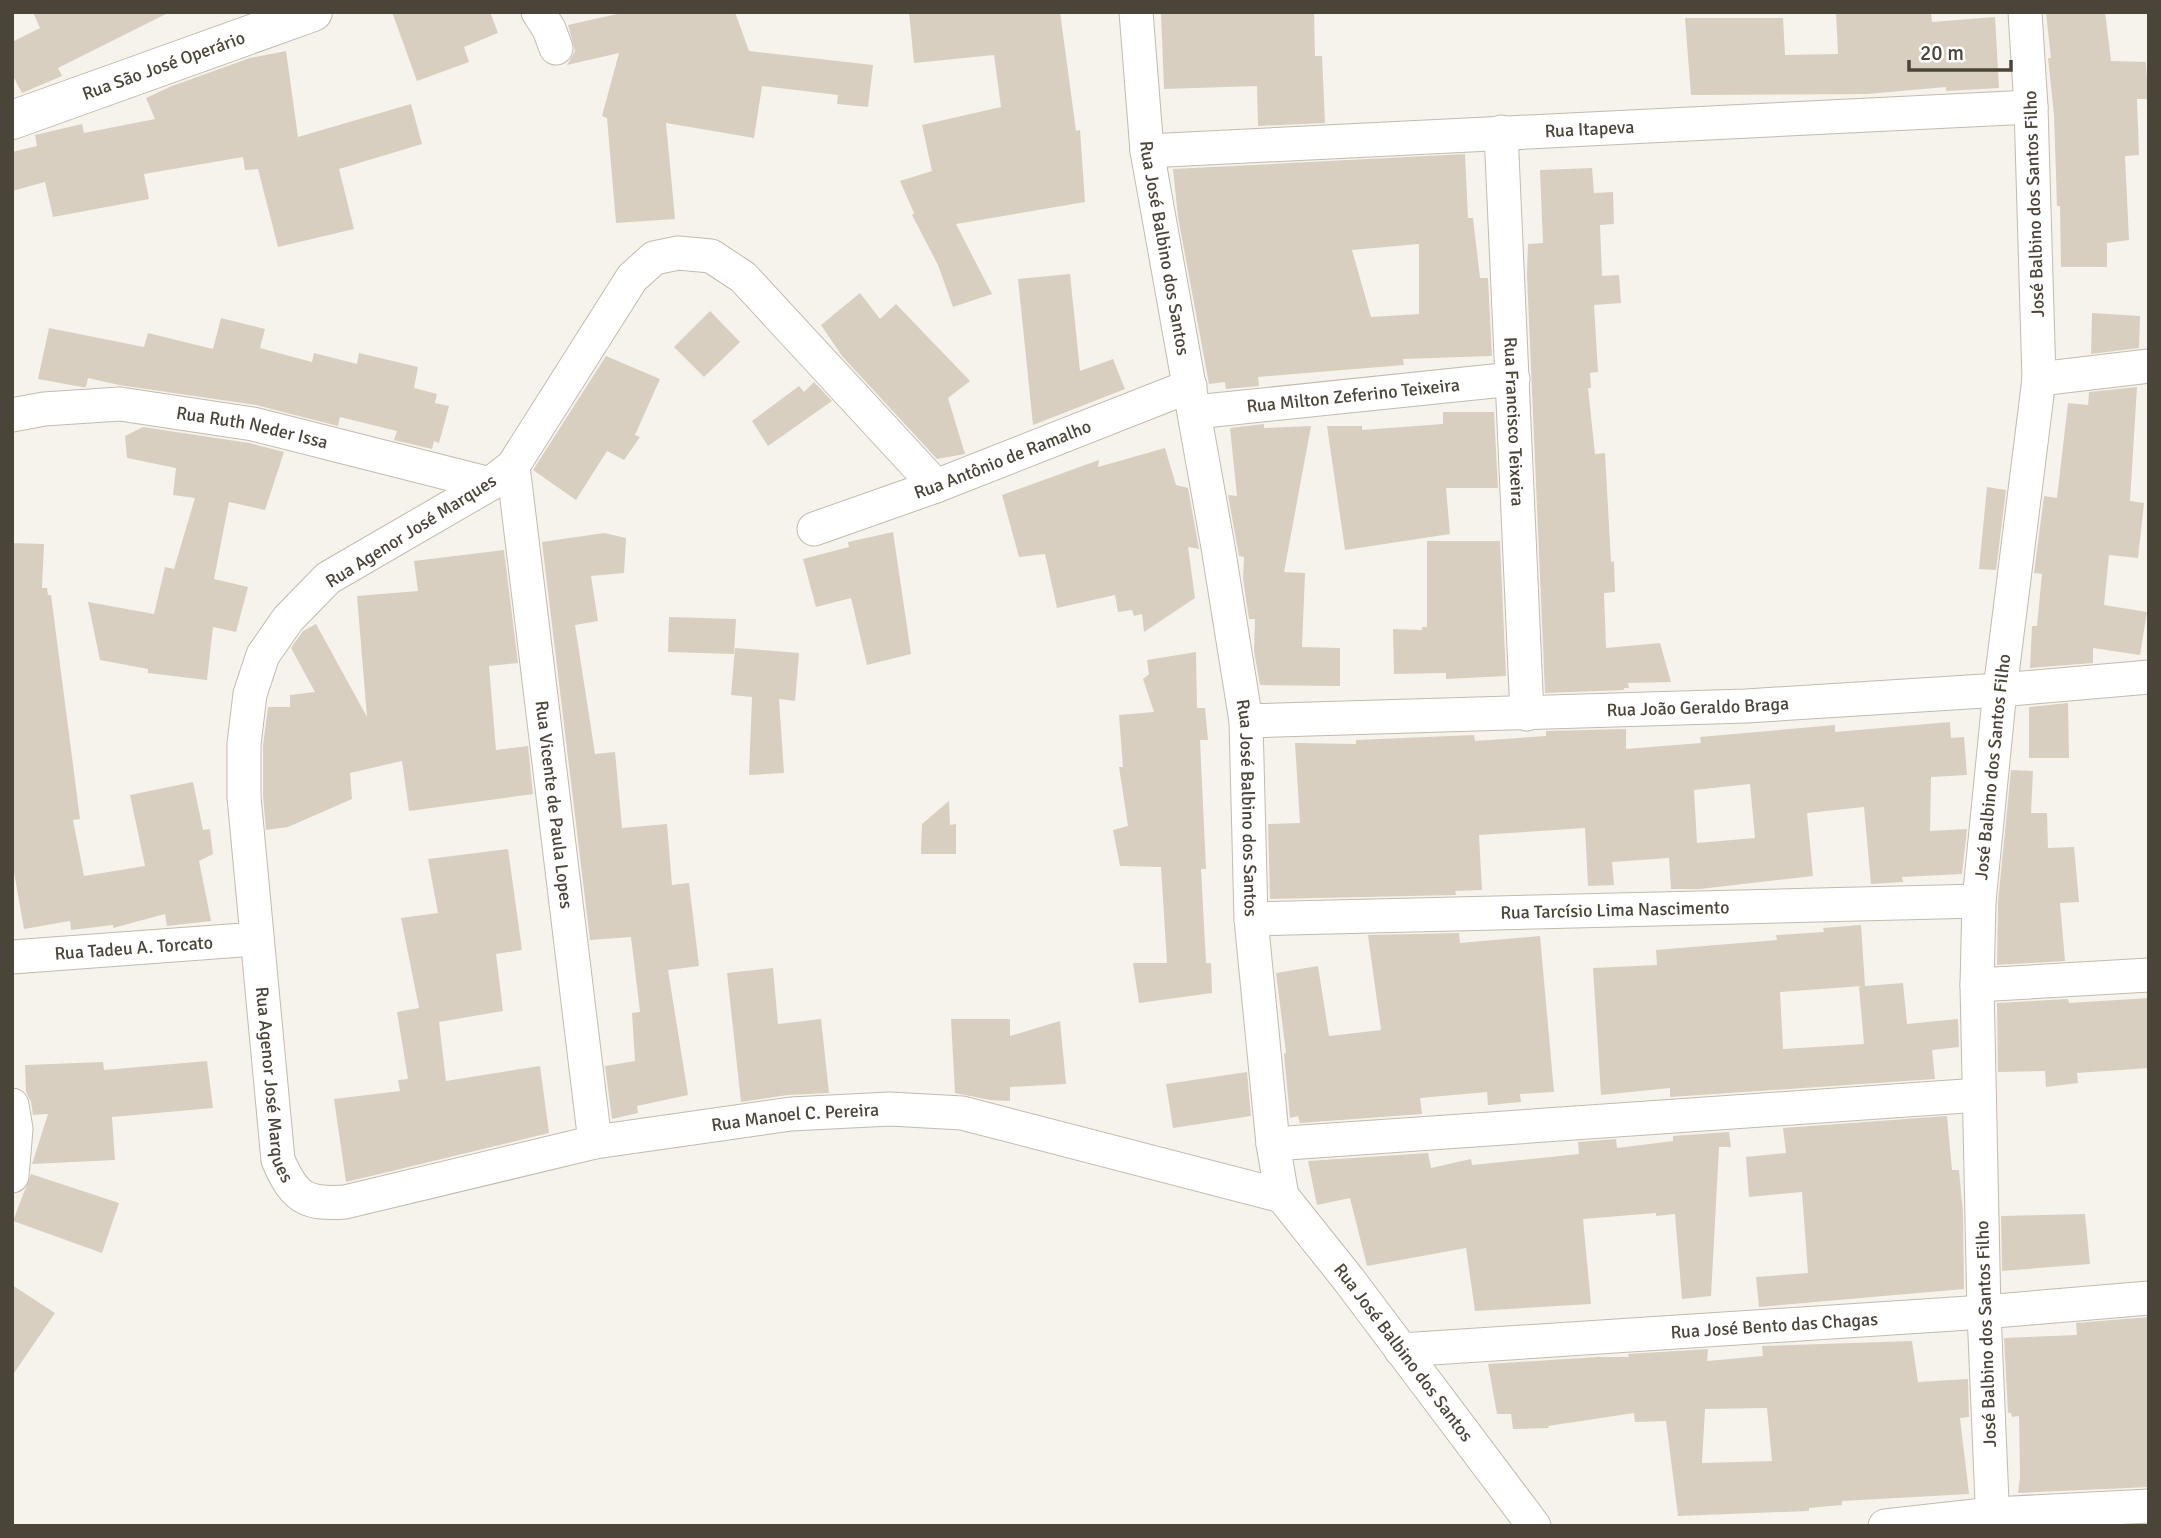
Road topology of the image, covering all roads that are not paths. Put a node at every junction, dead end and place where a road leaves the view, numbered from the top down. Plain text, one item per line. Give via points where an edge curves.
1 (313, 12) edge
2 (538, 12) edge
3 (1136, 12) edge
4 (2025, 12) edge
5 (556, 48) dead end
6 (2031, 107) junction
7 (12, 120) edge
8 (1502, 132) junction
9 (1147, 151) junction
10 (2149, 366) edge
11 (1513, 379) junction
12 (2039, 379) junction
13 (1192, 399) junction
14 (12, 415) edge
15 (501, 475) junction
16 (936, 486) junction
17 (814, 529) dead end
18 (2149, 677) edge
19 (2000, 690) junction
20 (1527, 714) junction
21 (1246, 721) junction
22 (1979, 901) junction
23 (1251, 919) junction
24 (257, 939) junction
25 (12, 957) edge
26 (2149, 975) edge
27 (1977, 985) junction
28 (1979, 1095) junction
29 (12, 1105) edge
30 (596, 1142) junction
31 (1273, 1144) junction
32 (12, 1176) edge
33 (1282, 1196) junction
34 (305, 1199) joint
35 (2149, 1298) edge
36 (1984, 1312) junction
37 (1401, 1350) junction
38 (2149, 1506) edge
39 (1993, 1520) edge
40 (1534, 1526) edge
41 (1885, 1526) edge

1 - 7 street, Rua São José Operário
2 - 5 street
3 - 9 street, Rua José Balbino dos Santos
4 - 6 street, José Balbino dos Santos Filho
6 - 8 street, Rua Itapeva
6 - 12 street, José Balbino dos Santos Filho
8 - 9 street, Rua Itapeva
8 - 11 street, Rua Francisco Teixeira
9 - 13 street, Rua José Balbino dos Santos
10 - 12 street
11 - 13 street, Rua Milton Zeferino Teixeira
11 - 20 street, Rua Francisco Teixeira
12 - 19 street, José Balbino dos Santos Filho
13 - 16 street, Rua Antônio de Ramalho
13 - 21 street, Rua José Balbino dos Santos
14 - 15 street, Rua Ruth Neder Issa via 120,404 253,424
15 - 16 street, Rua Agenor José Marques via 632,278 654,258 678,253 711,256 743,277
15 - 24 street, Rua Agenor José Marques via 328,578 288,619 263,655 250,694 244,744 244,797
15 - 30 street, Rua Vicente de Paula Lopes
16 - 17 street, Rua Antônio de Ramalho
18 - 19 street, Rua João Geraldo Braga
19 - 20 street, Rua João Geraldo Braga
19 - 22 street, José Balbino dos Santos Filho
20 - 21 street, Rua João Geraldo Braga
21 - 23 street, Rua José Balbino dos Santos
22 - 23 street, Rua Tarcísio Lima Nascimento
22 - 27 street, José Balbino dos Santos Filho
23 - 31 street, Rua José Balbino dos Santos
24 - 25 street, Rua Tadeu A. Torcato
24 - 34 street, Rua Agenor José Marques via 278,1160 287,1181
26 - 27 street
27 - 28 street, José Balbino dos Santos Filho
28 - 31 street
28 - 36 street, José Balbino dos Santos Filho
29 - 32 street via 16,1129
30 - 33 street, Rua Manoel C. Pereira via 791,1114 890,1109 951,1112
30 - 34 street, Rua Manoel C. Pereira via 345,1202
31 - 33 street, Rua José Balbino dos Santos
33 - 37 street, Rua José Balbino dos Santos
35 - 36 street, Rua José Bento das Chagas
36 - 37 street, Rua José Bento das Chagas
36 - 39 street, José Balbino dos Santos Filho
37 - 40 street, Rua José Balbino dos Santos
38 - 39 street
39 - 41 street

